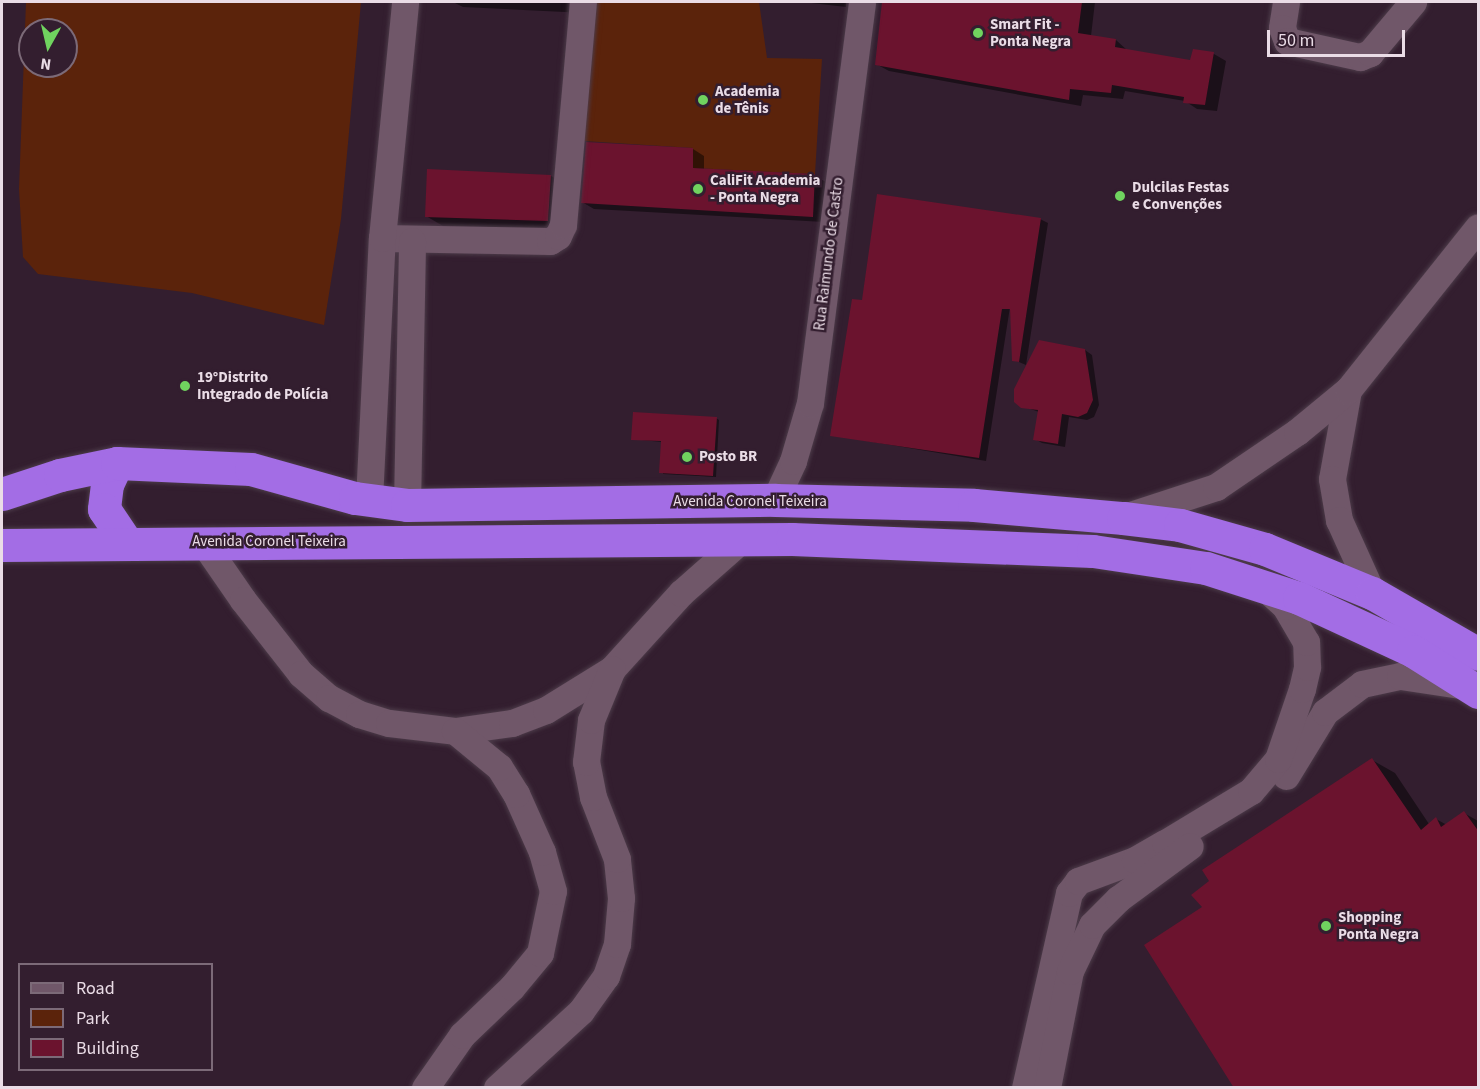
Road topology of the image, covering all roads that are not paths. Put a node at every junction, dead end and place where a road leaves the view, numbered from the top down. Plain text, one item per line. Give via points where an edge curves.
1 (405, 2) edge
2 (583, 2) edge
3 (862, 2) edge
4 (1286, 2) edge
5 (1413, 2) edge
6 (1479, 227) edge
7 (382, 238) junction
8 (412, 241) junction
9 (1348, 390) junction
10 (117, 463) junction
11 (2, 494) edge
12 (369, 500) junction
13 (775, 500) junction
14 (407, 505) junction
15 (1123, 518) junction
16 (742, 539) junction
17 (126, 542) junction
18 (203, 542) junction
19 (2, 545) edge
20 (1260, 584) junction
21 (1372, 593) junction
22 (1479, 654) edge
23 (612, 669) junction
24 (1475, 689) edge
25 (455, 731) junction
26 (1101, 873) junction
27 (1118, 899) junction
28 (1064, 913) junction
29 (1092, 925) junction
30 (425, 1088) edge
31 (497, 1088) edge
32 (1025, 1088) edge
33 (1047, 1088) edge

1 - 7 street
2 - 8 street via 563,225 558,237 550,242
3 - 13 street, Rua Raimundo de Castro via 810,403 794,461
4 - 5 street via 1282,28 1287,41 1360,57 1370,53
6 - 9 street
7 - 8 street
7 - 12 street
8 - 14 street
9 - 15 street via 1262,458 1216,487
9 - 21 street via 1332,479 1339,520
10 - 11 highway, Avenida Coronel Teixeira via 60,475
10 - 12 highway, Avenida Coronel Teixeira via 251,469
10 - 17 highway via 107,484 104,509
12 - 14 highway, Avenida Coronel Teixeira
13 - 14 highway, Avenida Coronel Teixeira
13 - 15 highway, Avenida Coronel Teixeira via 974,505
15 - 21 highway, Avenida Coronel Teixeira via 1180,525 1265,549
16 - 18 highway, Avenida Coronel Teixeira
16 - 20 highway, Avenida Coronel Teixeira via 1093,550 1206,568
16 - 23 street via 681,593
17 - 18 highway, Avenida Coronel Teixeira
17 - 19 highway, Avenida Coronel Teixeira
18 - 25 street via 302,674 329,698 359,714 389,723
20 - 24 highway, Avenida Coronel Teixeira via 1366,627
20 - 26 street via 1285,606 1306,642 1307,667 1302,689 1278,759 1251,791 1165,843
21 - 22 highway, Avenida Coronel Teixeira
23 - 25 street via 546,710 512,723
23 - 31 street via 591,720 586,762 593,797 617,859 621,898 617,944 606,976 581,1011
24 - 27 street via 1400,676 1362,684 1341,696 1308,736 1283,781
25 - 30 street via 499,767 516,794 542,852 553,891 540,953 512,987 462,1035
26 - 27 street
26 - 28 street via 1078,881 1069,893
27 - 29 street
28 - 29 street
28 - 32 street
29 - 33 street via 1070,971

